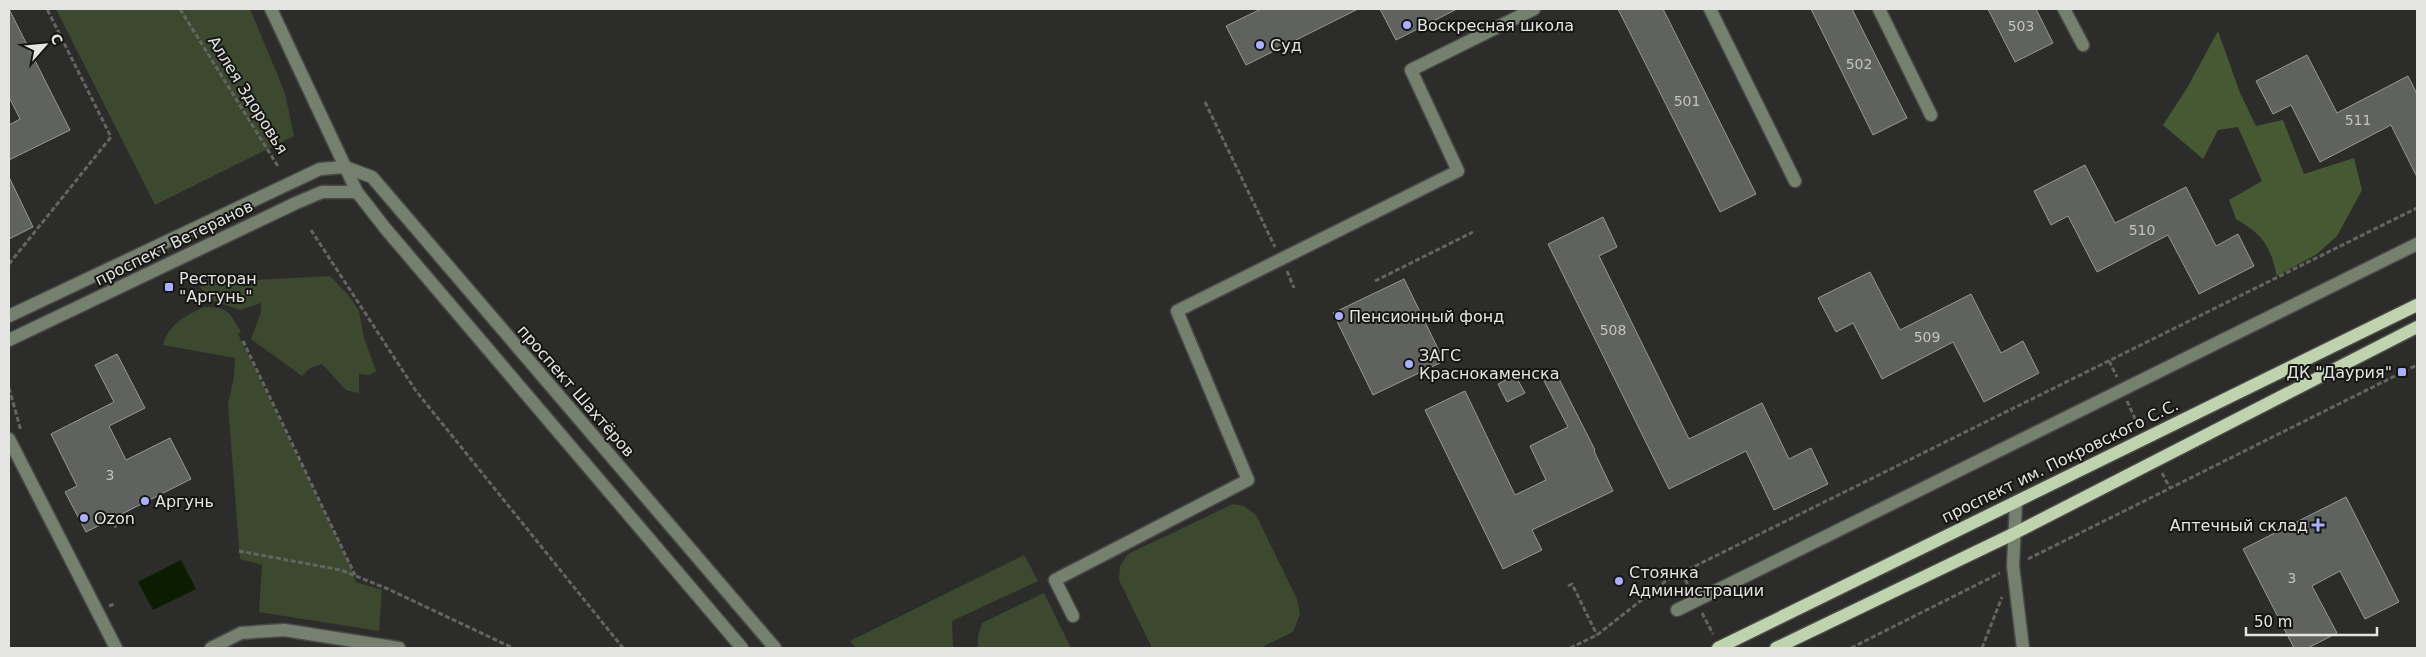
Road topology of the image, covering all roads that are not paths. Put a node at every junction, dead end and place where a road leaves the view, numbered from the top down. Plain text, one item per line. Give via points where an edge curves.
1 (271, 9) edge
2 (1534, 9) edge
3 (1710, 9) edge
4 (1878, 9) edge
5 (2064, 9) edge
6 (2083, 45) dead end
7 (1931, 115) dead end
8 (345, 167) junction
9 (1795, 181) dead end
10 (357, 192) junction
11 (2417, 244) edge
12 (2417, 304) edge
13 (9, 316) edge
14 (2417, 328) edge
15 (9, 340) edge
16 (9, 439) edge
17 (2016, 502) junction
18 (2013, 534) junction
19 (1676, 610) dead end
20 (1072, 616) dead end
21 (116, 648) edge
22 (211, 648) edge
23 (399, 648) edge
24 (742, 648) edge
25 (775, 648) edge
26 (1718, 648) edge
27 (1776, 648) edge
28 (2023, 648) edge

1 - 8 street
2 - 20 street via 1411,70 1458,171 1177,310 1248,480 1055,580
3 - 9 street
4 - 7 street
5 - 6 street
8 - 10 street
8 - 13 street, проспект Ветеранов via 320,169
8 - 25 street, проспект Шахтёров via 372,177
10 - 15 street, проспект Ветеранов via 322,192 296,203
10 - 24 street
11 - 19 street
12 - 17 main road, проспект им. Покровского С.С.
14 - 18 main road
16 - 21 street
17 - 18 street
17 - 26 main road, проспект им. Покровского С.С.
18 - 27 main road
18 - 28 street via 2013,566
22 - 23 street via 241,633 284,630

